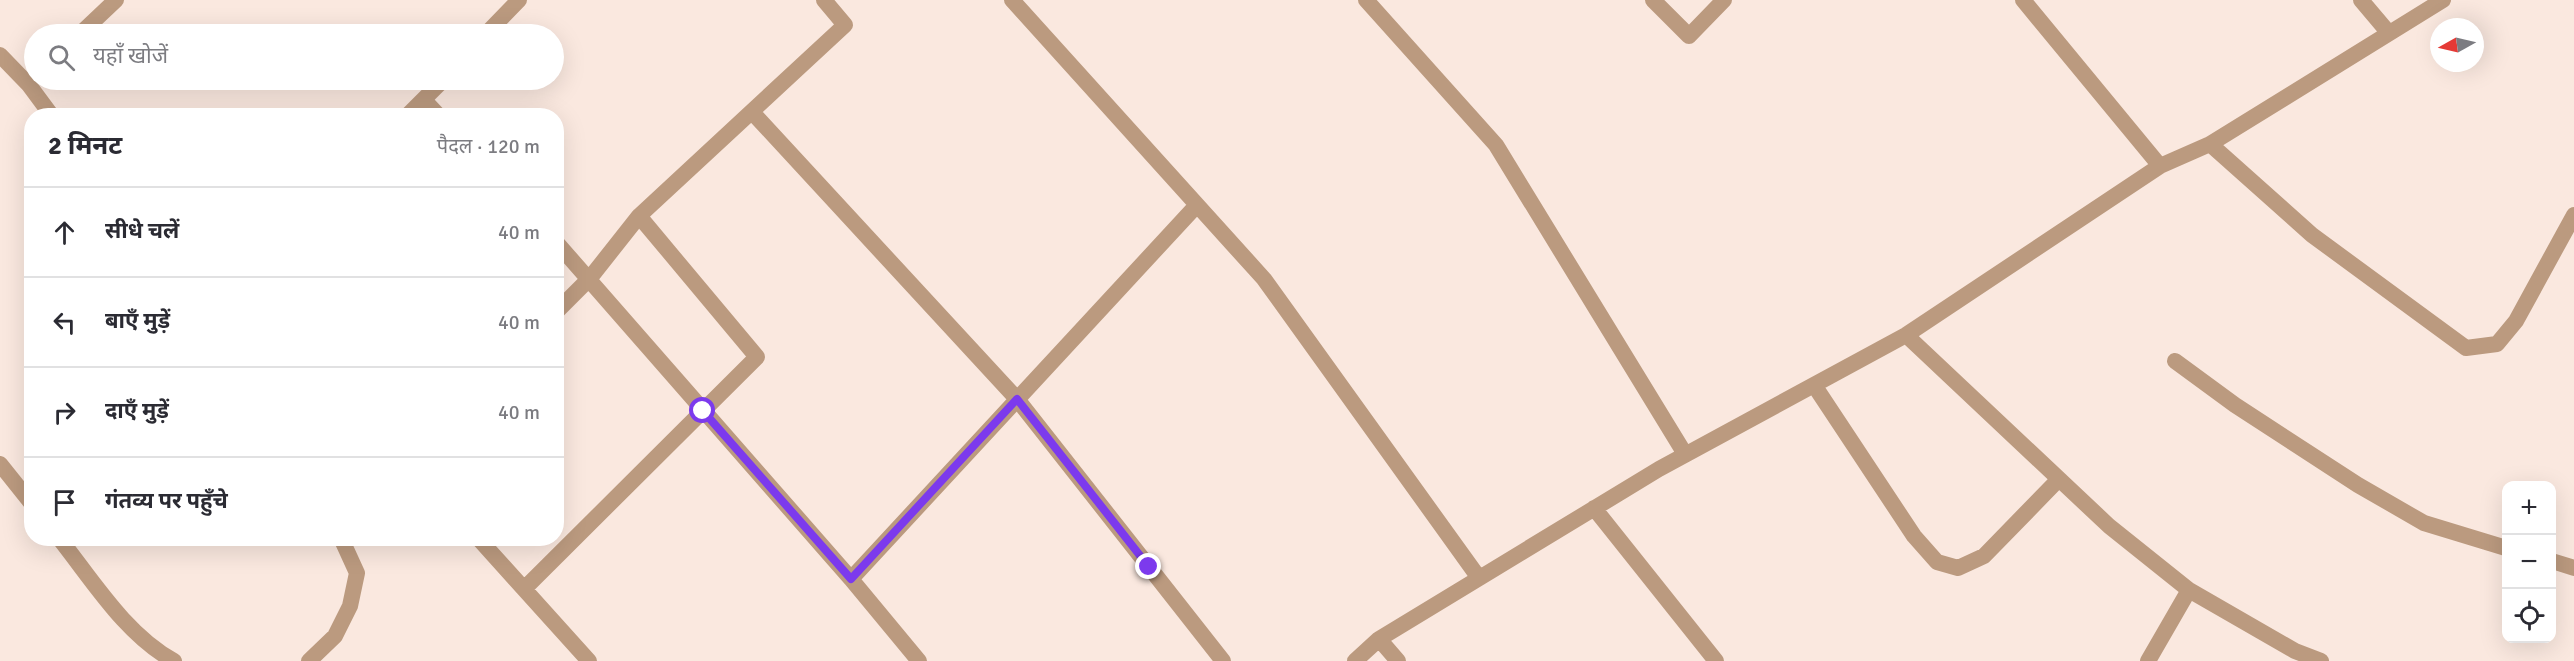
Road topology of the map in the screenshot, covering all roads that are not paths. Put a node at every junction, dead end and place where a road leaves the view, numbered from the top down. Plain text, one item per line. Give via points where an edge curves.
1 (116, 0) edge
2 (519, 0) edge
3 (824, 0) edge
4 (1012, 0) edge
5 (1366, 0) edge
6 (1653, 0) edge
7 (1724, 0) edge
8 (2022, 0) edge
9 (2361, 0) edge
10 (2443, 0) edge
11 (91, 24) edge
12 (496, 24) edge
13 (2388, 32) junction
14 (0, 55) edge
15 (24, 75) edge
16 (37, 90) edge
17 (434, 90) edge
18 (424, 100) junction
19 (47, 108) edge
20 (416, 108) edge
21 (432, 108) edge
22 (752, 112) junction
23 (2210, 144) junction
24 (2160, 166) junction
25 (1197, 205) junction
26 (2574, 215) edge
27 (639, 216) junction
28 (564, 250) edge
29 (590, 278) junction
30 (564, 304) edge
31 (1906, 335) junction
32 (2175, 361) dead end
33 (1814, 385) junction
34 (1017, 399) junction
35 (703, 411) junction
36 (1685, 454) junction
37 (0, 464) edge
38 (2059, 479) junction
39 (24, 494) edge
40 (1594, 508) junction
41 (65, 546) edge
42 (345, 546) edge
43 (486, 546) edge
44 (2502, 547) edge
45 (2556, 562) edge
46 (2574, 568) edge
47 (1479, 578) junction
48 (851, 579) junction
49 (525, 588) junction
50 (2189, 590) junction
51 (1379, 639) junction
52 (2292, 656) edge
53 (174, 661) edge
54 (309, 661) edge
55 (589, 661) edge
56 (919, 661) edge
57 (1223, 661) edge
58 (1355, 661) edge
59 (1398, 661) edge
60 (1716, 661) edge
61 (2148, 661) edge
62 (2321, 661) edge

1 - 11 street
2 - 12 street
3 - 22 street via 845,25
4 - 25 street
5 - 36 street via 1496,145
6 - 7 street via 1689,36
8 - 24 street
9 - 13 street
10 - 13 street
13 - 23 street
14 - 15 street
16 - 19 street
17 - 18 street
18 - 20 street
18 - 21 street
22 - 27 street
22 - 34 street
23 - 24 street
23 - 26 street via 2312,236 2466,348 2497,344 2516,321
24 - 31 street
25 - 34 street
25 - 47 street via 1264,279
27 - 29 street
27 - 35 street via 757,357
28 - 29 street
29 - 30 street
29 - 35 street
31 - 33 street
31 - 38 street
32 - 44 street via 2235,405 2424,524
33 - 36 street
33 - 38 street via 1914,536 1936,562 1958,568 1984,556
34 - 48 street
34 - 57 street
35 - 48 street
35 - 49 street
36 - 40 street
37 - 39 street
38 - 50 street via 2109,526
40 - 47 street
40 - 60 street
41 - 53 street via 124,620 155,651
42 - 54 street via 357,573 351,606 335,636
43 - 49 street
45 - 46 street
47 - 51 street
48 - 56 street
49 - 55 street
50 - 52 street
50 - 61 street
51 - 58 street
51 - 59 street
52 - 62 street

